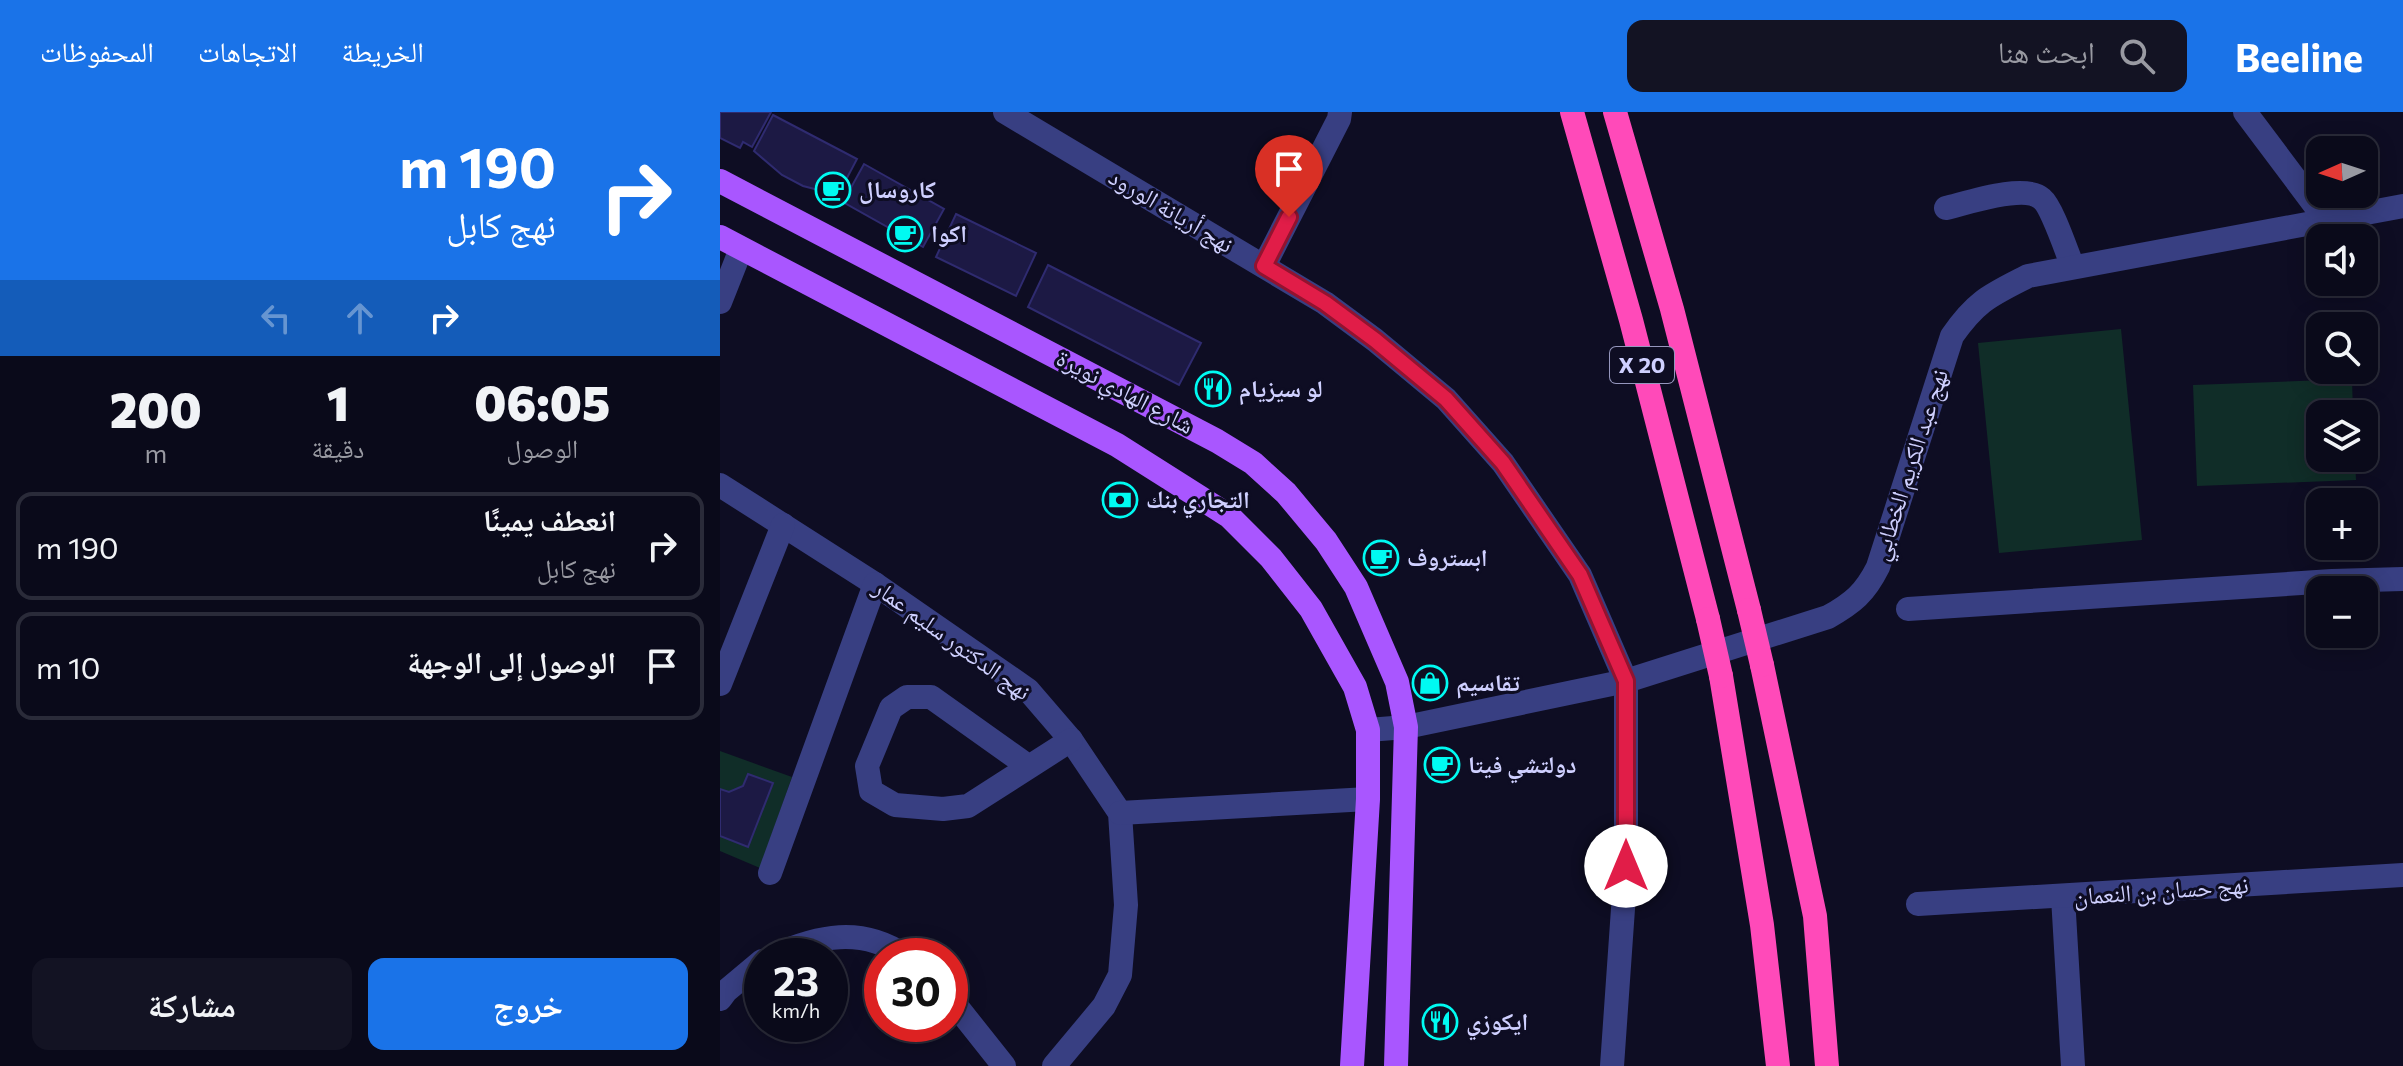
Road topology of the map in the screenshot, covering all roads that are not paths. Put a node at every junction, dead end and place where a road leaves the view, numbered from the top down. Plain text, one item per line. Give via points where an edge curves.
1 (1005, 112) edge
2 (1340, 112) edge
3 (1572, 112) edge
4 (1615, 112) edge
5 (1632, 112) edge
6 (2245, 112) edge
7 (720, 181) edge
8 (2403, 206) edge
9 (1946, 208) dead end
10 (2326, 220) junction
11 (731, 243) edge
12 (1264, 266) junction
13 (2073, 267) junction
14 (720, 302) edge
15 (1672, 309) junction
16 (720, 485) edge
17 (783, 525) junction
18 (2403, 579) edge
19 (875, 584) junction
20 (1908, 609) dead end
21 (1626, 681) junction
22 (720, 684) edge
23 (1406, 727) junction
24 (1368, 730) junction
25 (1071, 740) junction
26 (1028, 766) junction
27 (1368, 799) junction
28 (1120, 813) junction
29 (770, 873) dead end
30 (2403, 875) edge
31 (2063, 897) junction
32 (1918, 904) dead end
33 (827, 938) edge
34 (864, 940) edge
35 (744, 976) edge
36 (720, 999) edge
37 (968, 1021) edge
38 (1004, 1066) edge
39 (1054, 1066) edge
40 (1352, 1066) edge
41 (1396, 1066) edge
42 (1612, 1066) edge
43 (1778, 1066) edge
44 (1827, 1066) edge
45 (2073, 1066) edge

1 - 12 street, نهج أريانة الورود
2 - 12 street
3 - 43 highway, X 20, bridge via 1721,676 1762,925
4 - 15 highway, X 20
5 - 15 highway
6 - 10 street
7 - 23 main road, شارع الهادي نويرة via 1253,463 1326,541 1356,587 1397,682
8 - 10 street, نهج عبد الكريم الخطابي
9 - 13 street via 2034,193 2045,200
10 - 13 street, نهج عبد الكريم الخطابي
11 - 14 street
11 - 24 main road via 1117,445 1229,516 1311,609 1355,687
12 - 21 street, نهج أريانة الورود via 1375,340 1446,399 1503,463 1580,575
13 - 21 street, نهج عبد الكريم الخطابي via 2028,276 1985,298 1952,336 1878,567 1849,605 1828,617
15 - 44 highway, X 20, bridge via 1762,665 1815,916
16 - 17 street, نهج الدكتور سليم عمار
17 - 19 street, نهج الدكتور سليم عمار
17 - 22 street
18 - 20 street
19 - 25 street, نهج الدكتور سليم عمار via 1028,690
19 - 29 street
21 - 23 street, نهج عبد الكريم الخطابي
21 - 42 street, نهج أريانة الورود via 1626,866
23 - 24 street
23 - 41 main road, شارع الهادي نويرة
24 - 27 main road
25 - 26 street
25 - 28 street, نهج الدكتور سليم عمار
26 - 26 street via 968,806 943,809 895,805 871,791 867,766 891,708 907,697 931,697
27 - 28 street
27 - 40 main road
28 - 39 street via 1126,905 1120,975 1104,1006
30 - 31 street, نهج حسان بن النعمان
31 - 32 street, نهج حسان بن النعمان
31 - 45 street
33 - 34 street
35 - 36 street
37 - 38 street

